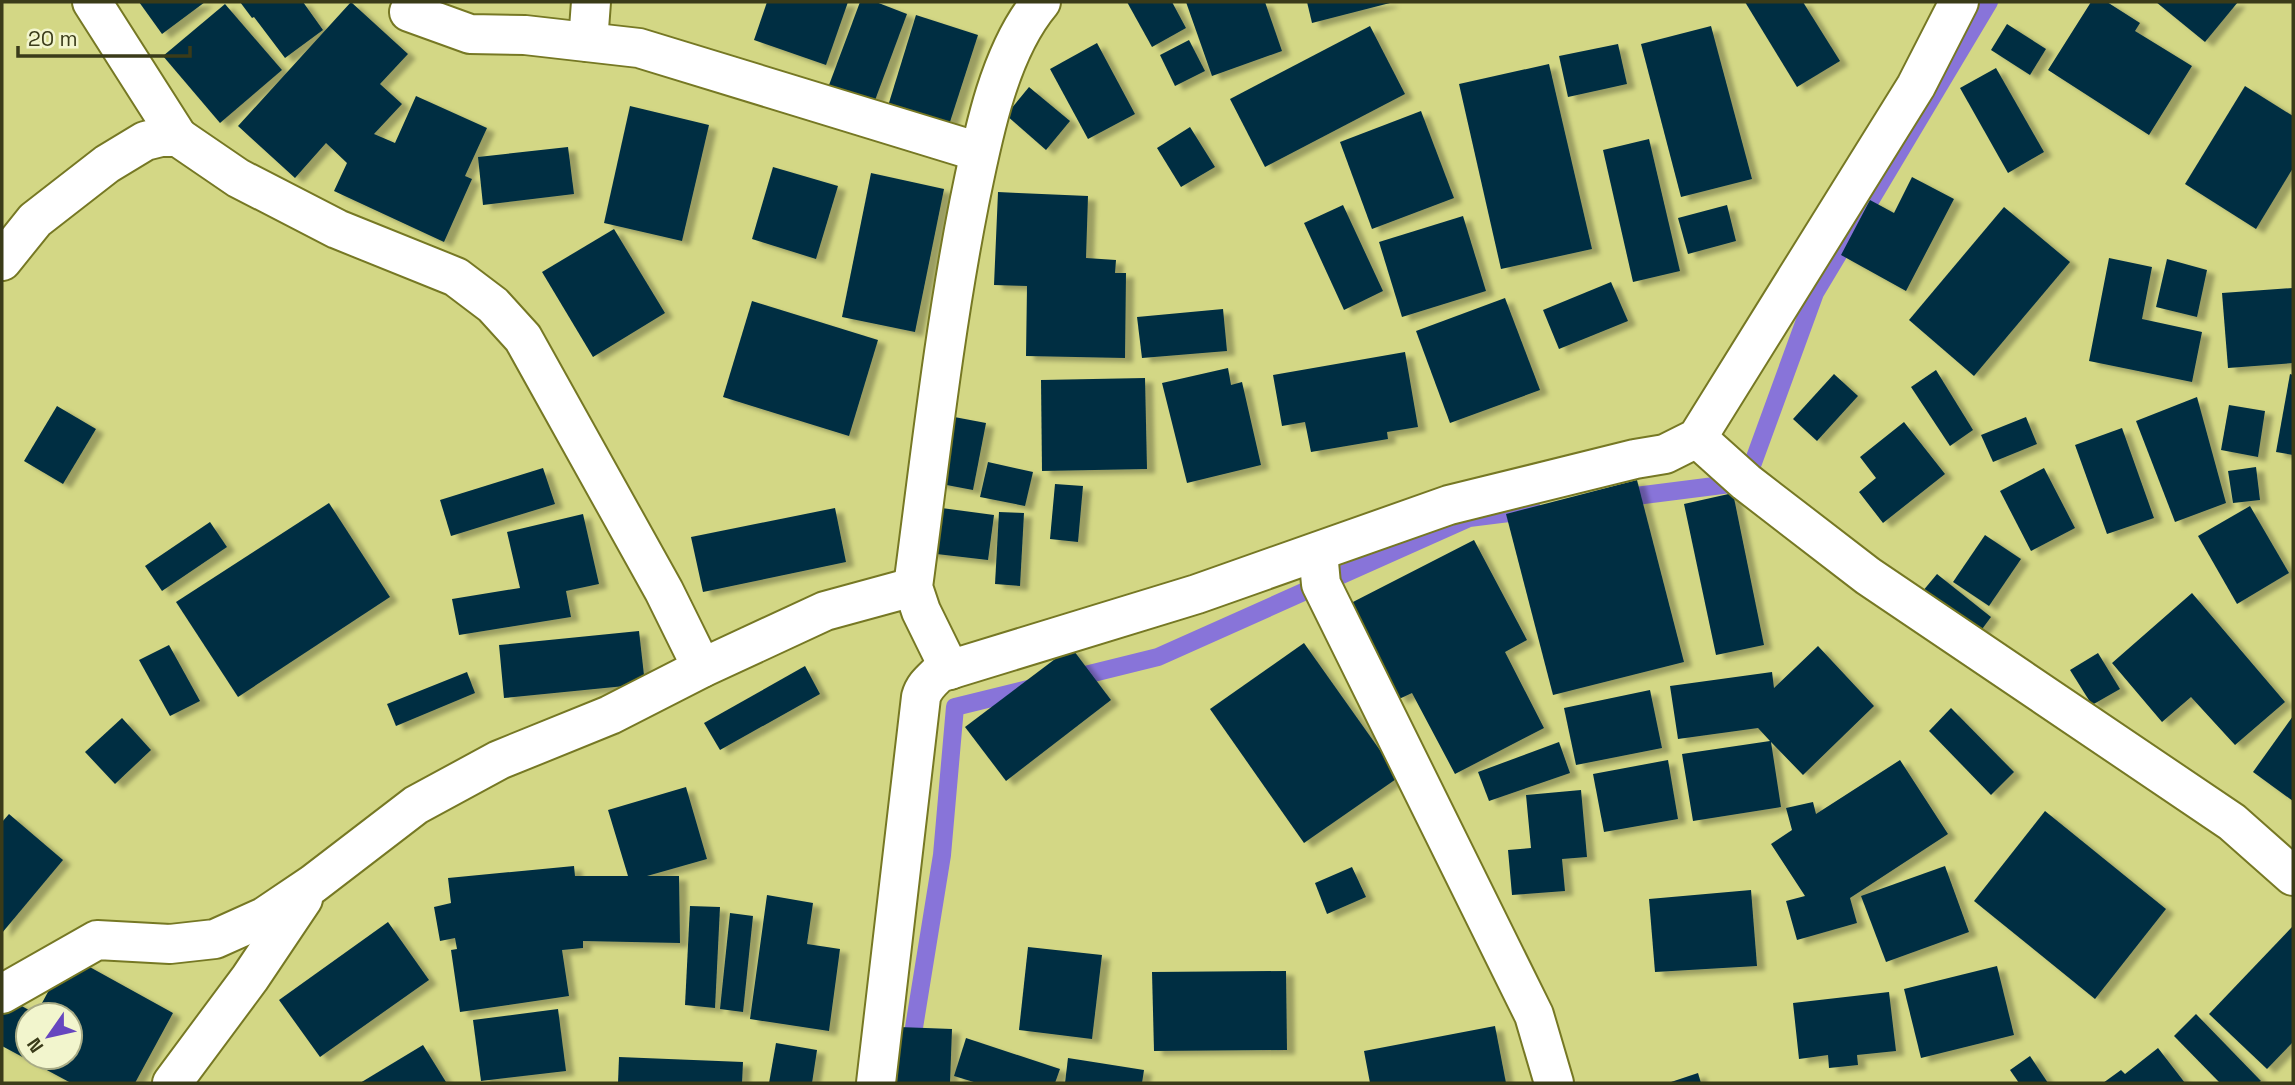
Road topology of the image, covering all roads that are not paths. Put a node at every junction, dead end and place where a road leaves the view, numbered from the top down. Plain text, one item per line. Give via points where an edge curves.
1 (92, 2) edge
2 (591, 2) edge
3 (1041, 2) edge
4 (1959, 2) edge
5 (409, 12) dead end
6 (588, 42) junction
7 (178, 137) junction
8 (979, 152) junction
9 (2, 261) edge
10 (1697, 438) junction
11 (1318, 552) junction
12 (913, 587) junction
13 (702, 667) junction
14 (950, 670) junction
15 (2293, 876) edge
16 (313, 884) junction
17 (2, 994) edge
18 (172, 1083) edge
19 (876, 1083) edge
20 (1554, 1083) edge

1 - 7 street
2 - 6 street
3 - 8 street via 1018,34 985,122
4 - 10 street via 1916,86
5 - 6 street via 470,34
6 - 8 street via 639,48
7 - 9 street via 145,141 107,164 35,220
7 - 13 street via 238,178 337,229 456,277 494,305 523,338
8 - 12 street via 953,282
10 - 11 street via 1665,454 1449,505
10 - 15 street via 1868,576 2232,822
11 - 14 street
11 - 20 street via 1321,584 1534,1015
12 - 13 street via 825,611
12 - 14 street
13 - 16 street via 610,715 499,760 416,805
14 - 19 street via 939,673 921,697
16 - 17 street via 264,917 215,939 170,944 97,940
16 - 18 street

